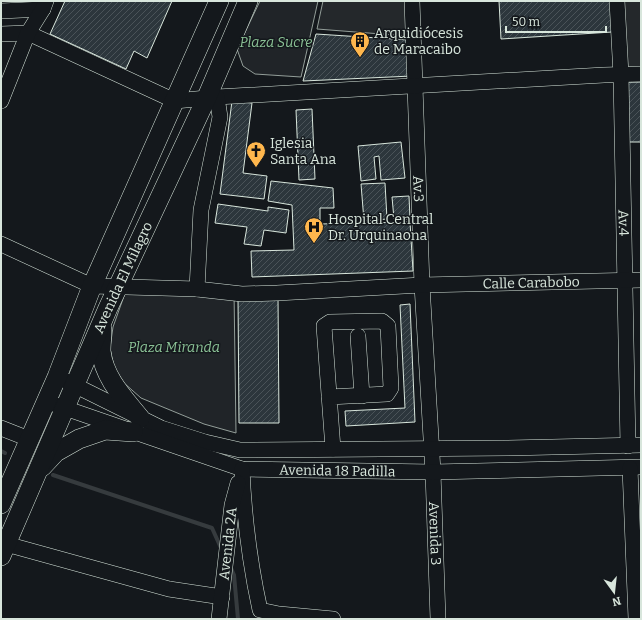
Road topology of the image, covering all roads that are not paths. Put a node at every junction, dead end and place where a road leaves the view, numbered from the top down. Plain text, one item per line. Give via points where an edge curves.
1 (219, 1) edge
2 (248, 1) edge
3 (412, 1) edge
4 (617, 1) edge
5 (45, 5) edge
6 (1, 11) edge
7 (28, 33) junction
8 (1, 34) edge
9 (641, 74) edge
10 (621, 75) junction
11 (415, 86) junction
12 (212, 97) junction
13 (1, 101) edge
14 (175, 101) junction
15 (1, 244) edge
16 (624, 280) junction
17 (641, 280) edge
18 (422, 285) junction
19 (92, 286) junction
20 (119, 286) junction
21 (197, 289) junction
22 (102, 321) junction
23 (358, 336) dead end
24 (56, 377) junction
25 (75, 385) junction
26 (362, 396) junction
27 (329, 397) junction
28 (46, 400) junction
29 (64, 408) junction
30 (137, 424) junction
31 (1, 428) edge
32 (29, 439) junction
33 (635, 446) edge
34 (431, 448) junction
35 (333, 449) junction
36 (636, 467) edge
37 (242, 468) junction
38 (37, 472) junction
39 (433, 472) junction
40 (1, 504) edge
41 (4, 550) edge
42 (222, 597) junction
43 (260, 615) edge
44 (219, 619) edge
45 (333, 619) edge
46 (438, 619) edge
47 (636, 619) edge

1 - 14 main road, Avenida El Milagro
2 - 12 main road, Avenida El Milagro
3 - 11 street, Av.3
4 - 10 street, Av.4
5 - 6 street
5 - 7 street
7 - 8 street
7 - 13 street
7 - 14 street
9 - 10 street
10 - 11 street
10 - 16 street, Av.4
11 - 12 street
11 - 18 street, Av.3
12 - 14 street
12 - 20 main road, Avenida El Milagro
12 - 21 street via 220,117 201,210
14 - 19 main road, Avenida El Milagro
15 - 19 street
16 - 17 street, Calle Carabobo
16 - 18 street, Calle Carabobo
16 - 33 street, Av.4
18 - 21 street, Calle Carabobo via 256,294
18 - 34 street, Av.3
19 - 20 street, Calle Carabobo
19 - 24 main road, Avenida El Milagro
20 - 21 street, Calle Carabobo
20 - 22 main road, Avenida El Milagro
22 - 25 main road, Avenida El Milagro
22 - 30 main road via 101,351 106,371
23 - 26 street
24 - 25 street, Avenida 18 Padilla
24 - 28 main road, Avenida El Milagro
25 - 29 main road, Avenida El Milagro
25 - 30 street, Avenida 18 Padilla
26 - 27 street
26 - 27 street via 387,394 391,388 388,326 382,321 330,322 324,326
27 - 35 street
28 - 29 street, Avenida 18 Padilla
28 - 32 main road, Avenida El Milagro
29 - 30 street, Avenida 18 Padilla
29 - 38 main road, Avenida El Milagro
30 - 35 street, Avenida 18 Padilla via 240,450
30 - 37 street, Avenida 18 Padilla
30 - 38 main road via 105,430 79,439 56,452
31 - 32 street
32 - 40 main road, Avenida El Milagro
33 - 34 street, Avenida 18 Padilla
34 - 35 street, Avenida 18 Padilla
34 - 39 street, Avenida 3
36 - 39 street, Avenida 18 Padilla
36 - 47 street
37 - 39 street, Avenida 18 Padilla
37 - 42 street, Avenida 2A via 232,505
37 - 43 street via 244,511
38 - 41 main road, Avenida El Milagro
39 - 46 street, Avenida 3
41 - 42 street via 169,589
42 - 44 street, Avenida 2A
43 - 45 street

